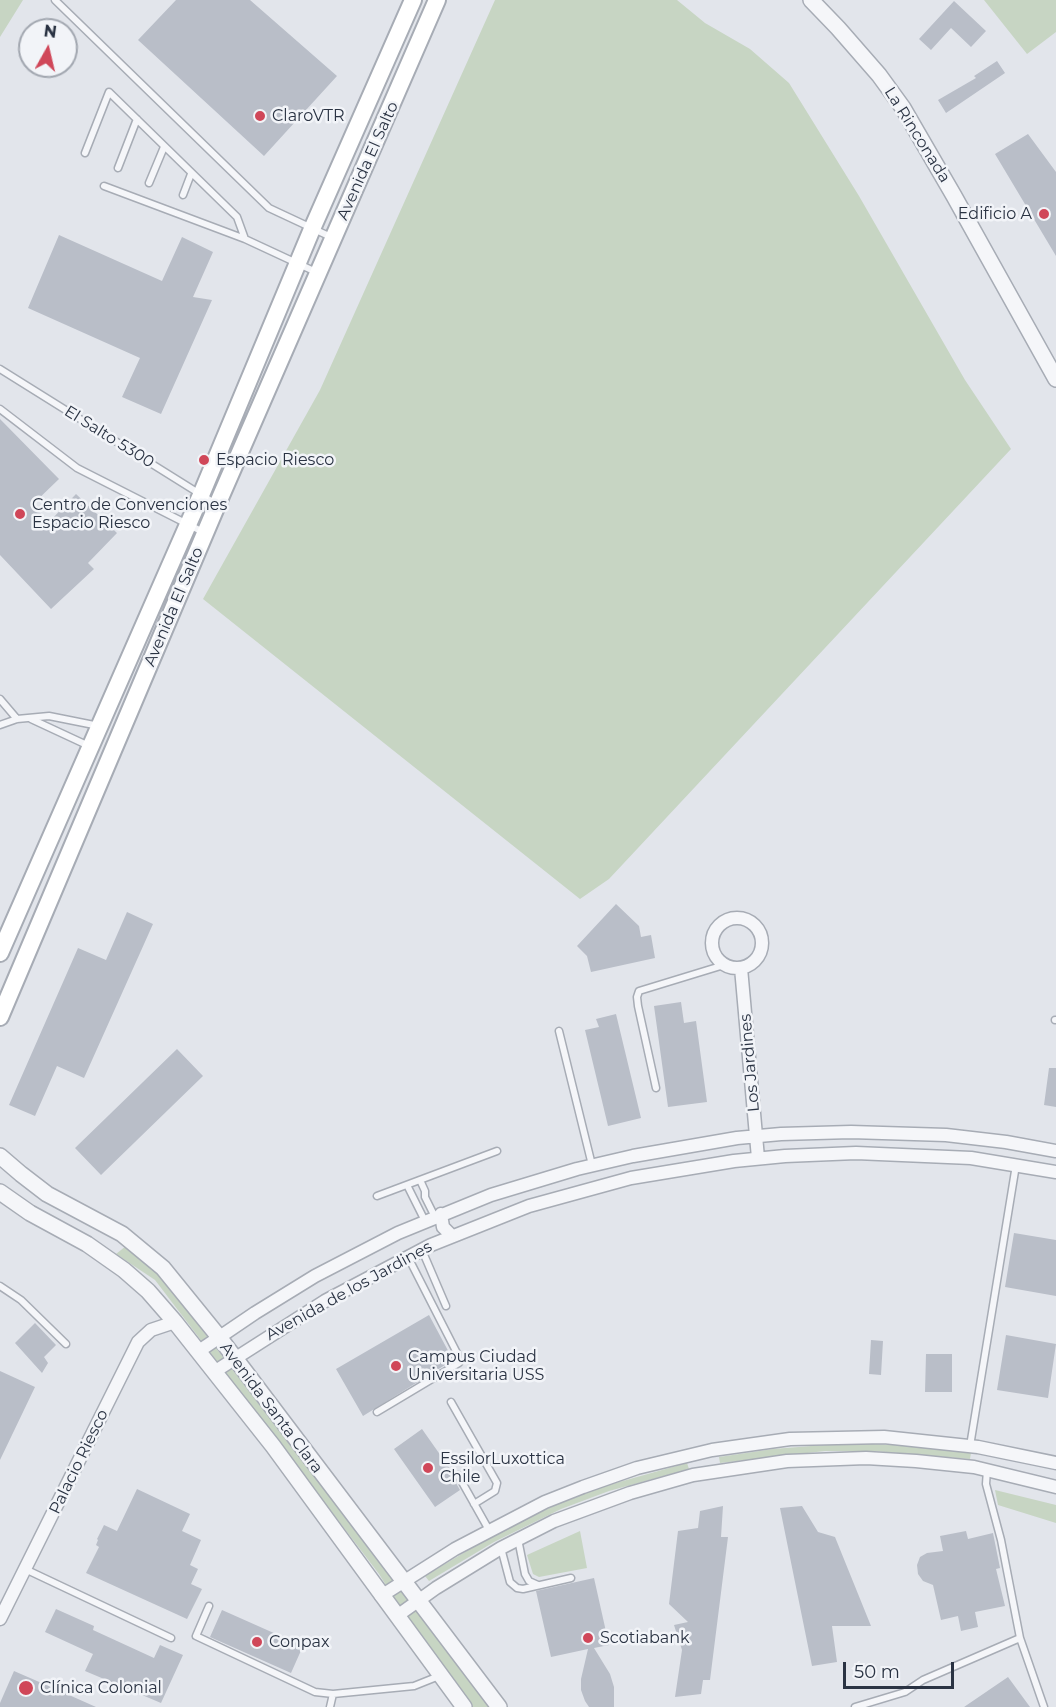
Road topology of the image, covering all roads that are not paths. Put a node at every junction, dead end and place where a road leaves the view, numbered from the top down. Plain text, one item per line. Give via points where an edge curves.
1 (55, 0) edge
2 (413, 0) edge
3 (437, 0) edge
4 (811, 0) edge
5 (137, 119) junction
6 (164, 147) junction
7 (85, 153) dead end
8 (118, 168) dead end
9 (191, 174) junction
10 (149, 183) dead end
11 (104, 186) dead end
12 (183, 195) dead end
13 (312, 229) junction
14 (334, 238) junction
15 (245, 239) junction
16 (298, 264) junction
17 (319, 273) junction
18 (0, 369) edge
19 (1056, 379) edge
20 (0, 409) edge
21 (201, 495) junction
22 (217, 505) junction
23 (187, 524) junction
24 (206, 533) junction
25 (0, 699) edge
26 (27, 717) junction
27 (17, 718) junction
28 (0, 725) edge
29 (99, 726) junction
30 (90, 746) junction
31 (0, 953) edge
32 (724, 964) junction
33 (741, 968) junction
34 (0, 1017) edge
35 (560, 1031) dead end
36 (656, 1088) dead end
37 (756, 1136) junction
38 (497, 1151) dead end
39 (1054, 1152) edge
40 (0, 1156) edge
41 (758, 1158) junction
42 (1016, 1164) junction
43 (592, 1166) junction
44 (1054, 1170) edge
45 (420, 1180) junction
46 (407, 1185) junction
47 (0, 1192) edge
48 (377, 1196) dead end
49 (430, 1219) junction
50 (452, 1236) junction
51 (426, 1247) junction
52 (408, 1256) junction
53 (0, 1286) edge
54 (446, 1306) dead end
55 (175, 1322) junction
56 (219, 1337) junction
57 (66, 1344) dead end
58 (199, 1351) junction
59 (234, 1358) junction
60 (214, 1372) junction
61 (451, 1402) dead end
62 (377, 1412) dead end
63 (974, 1446) junction
64 (712, 1450) junction
65 (1002, 1451) junction
66 (688, 1455) junction
67 (1056, 1463) edge
68 (717, 1470) junction
69 (986, 1470) junction
70 (458, 1475) dead end
71 (693, 1475) junction
72 (1056, 1487) edge
73 (474, 1504) junction
74 (489, 1530) junction
75 (518, 1539) junction
76 (501, 1548) junction
77 (25, 1569) junction
78 (571, 1578) dead end
79 (403, 1582) junction
80 (538, 1585) junction
81 (381, 1596) junction
82 (418, 1601) junction
83 (209, 1606) dead end
84 (397, 1617) junction
85 (0, 1619) edge
86 (171, 1638) dead end
87 (1020, 1638) junction
88 (440, 1676) junction
89 (333, 1694) junction
90 (330, 1707) edge
91 (464, 1707) edge
92 (499, 1707) edge
93 (855, 1707) edge
94 (1044, 1707) edge

1 - 13 lane via 268,208
2 - 13 main road, Avenida El Salto
3 - 14 main road, Avenida El Salto
4 - 19 street, La Rinconada via 903,108
5 - 6 lane
5 - 7 lane via 109,92
5 - 8 lane
6 - 9 lane
6 - 10 lane
9 - 12 lane
9 - 15 lane via 237,217
11 - 15 lane
13 - 14 lane
13 - 16 main road, Avenida El Salto
14 - 17 main road, Avenida El Salto
15 - 16 lane
16 - 17 lane
16 - 21 main road, Avenida El Salto
17 - 22 main road, Avenida El Salto
18 - 21 lane, El Salto 5300
20 - 23 lane via 77,468
21 - 22 lane, El Salto 5300
21 - 23 main road, Avenida El Salto
22 - 24 main road, Avenida El Salto
23 - 24 lane
23 - 29 main road, Avenida El Salto
24 - 34 main road, Avenida El Salto
25 - 27 lane
26 - 27 lane
26 - 29 lane via 50,716
26 - 30 lane
27 - 28 lane
29 - 30 main road, Avenida El Salto
30 - 31 main road, Avenida El Salto
32 - 33 street
32 - 33 street via 714,951 714,934 725,921 742,919 755,926 762,940 760,955
32 - 36 lane via 639,991 638,1006
33 - 37 street, Los Jardines
35 - 43 lane
37 - 39 street, Avenida de los Jardines via 914,1133 978,1138
37 - 41 street, Los Jardines
37 - 43 street, Avenida de los Jardines
38 - 45 lane
40 - 56 street, Avenida Santa Clara via 47,1194 102,1222 152,1257
41 - 42 street, Avenida de los Jardines via 897,1154
41 - 50 street, Avenida de los Jardines via 594,1187 529,1206
42 - 44 street, Avenida de los Jardines
42 - 63 lane
43 - 49 street, Avenida de los Jardines via 491,1195
45 - 46 lane
45 - 49 lane
46 - 48 lane
46 - 49 lane
47 - 55 street, Avenida Santa Clara via 124,1270
49 - 50 street
49 - 51 street via 432,1234
49 - 56 street, Avenida de los Jardines via 337,1263
50 - 51 street, Avenida de los Jardines
51 - 52 street, Avenida de los Jardines
51 - 54 lane
52 - 59 street, Avenida de los Jardines
52 - 62 lane via 459,1363
53 - 57 lane via 21,1300
55 - 58 street, Avenida Santa Clara
55 - 77 street, Palacio Riesco via 151,1330 138,1341
56 - 58 street, Avenida de los Jardines
56 - 59 street, Avenida Santa Clara
58 - 60 street, Avenida Santa Clara
59 - 60 street, Avenida de los Jardines
59 - 79 street, Avenida Santa Clara
60 - 81 street, Avenida Santa Clara via 273,1446
61 - 73 lane via 497,1483 495,1491
63 - 64 street via 884,1437 835,1437
63 - 65 street
63 - 69 street
64 - 66 street
64 - 68 street
65 - 67 street
65 - 69 street
66 - 71 street
66 - 74 street via 583,1487
68 - 69 street via 788,1461 866,1458
68 - 71 street
69 - 72 street
69 - 87 lane
70 - 73 lane
71 - 75 street via 601,1503
73 - 74 lane
74 - 79 street
75 - 76 street
75 - 80 lane via 525,1574
76 - 80 lane via 512,1586 523,1589
76 - 82 street
77 - 85 street, Palacio Riesco
77 - 86 lane
78 - 80 lane
79 - 81 street
79 - 82 street, Avenida Santa Clara
81 - 84 street, Avenida Santa Clara
82 - 84 street
82 - 92 street, Avenida Santa Clara
83 - 89 lane via 196,1636 315,1692
84 - 88 street, Avenida Santa Clara
87 - 93 lane via 923,1680 905,1692
87 - 94 lane
88 - 89 lane via 414,1686
88 - 91 street, Avenida Santa Clara
89 - 90 lane

